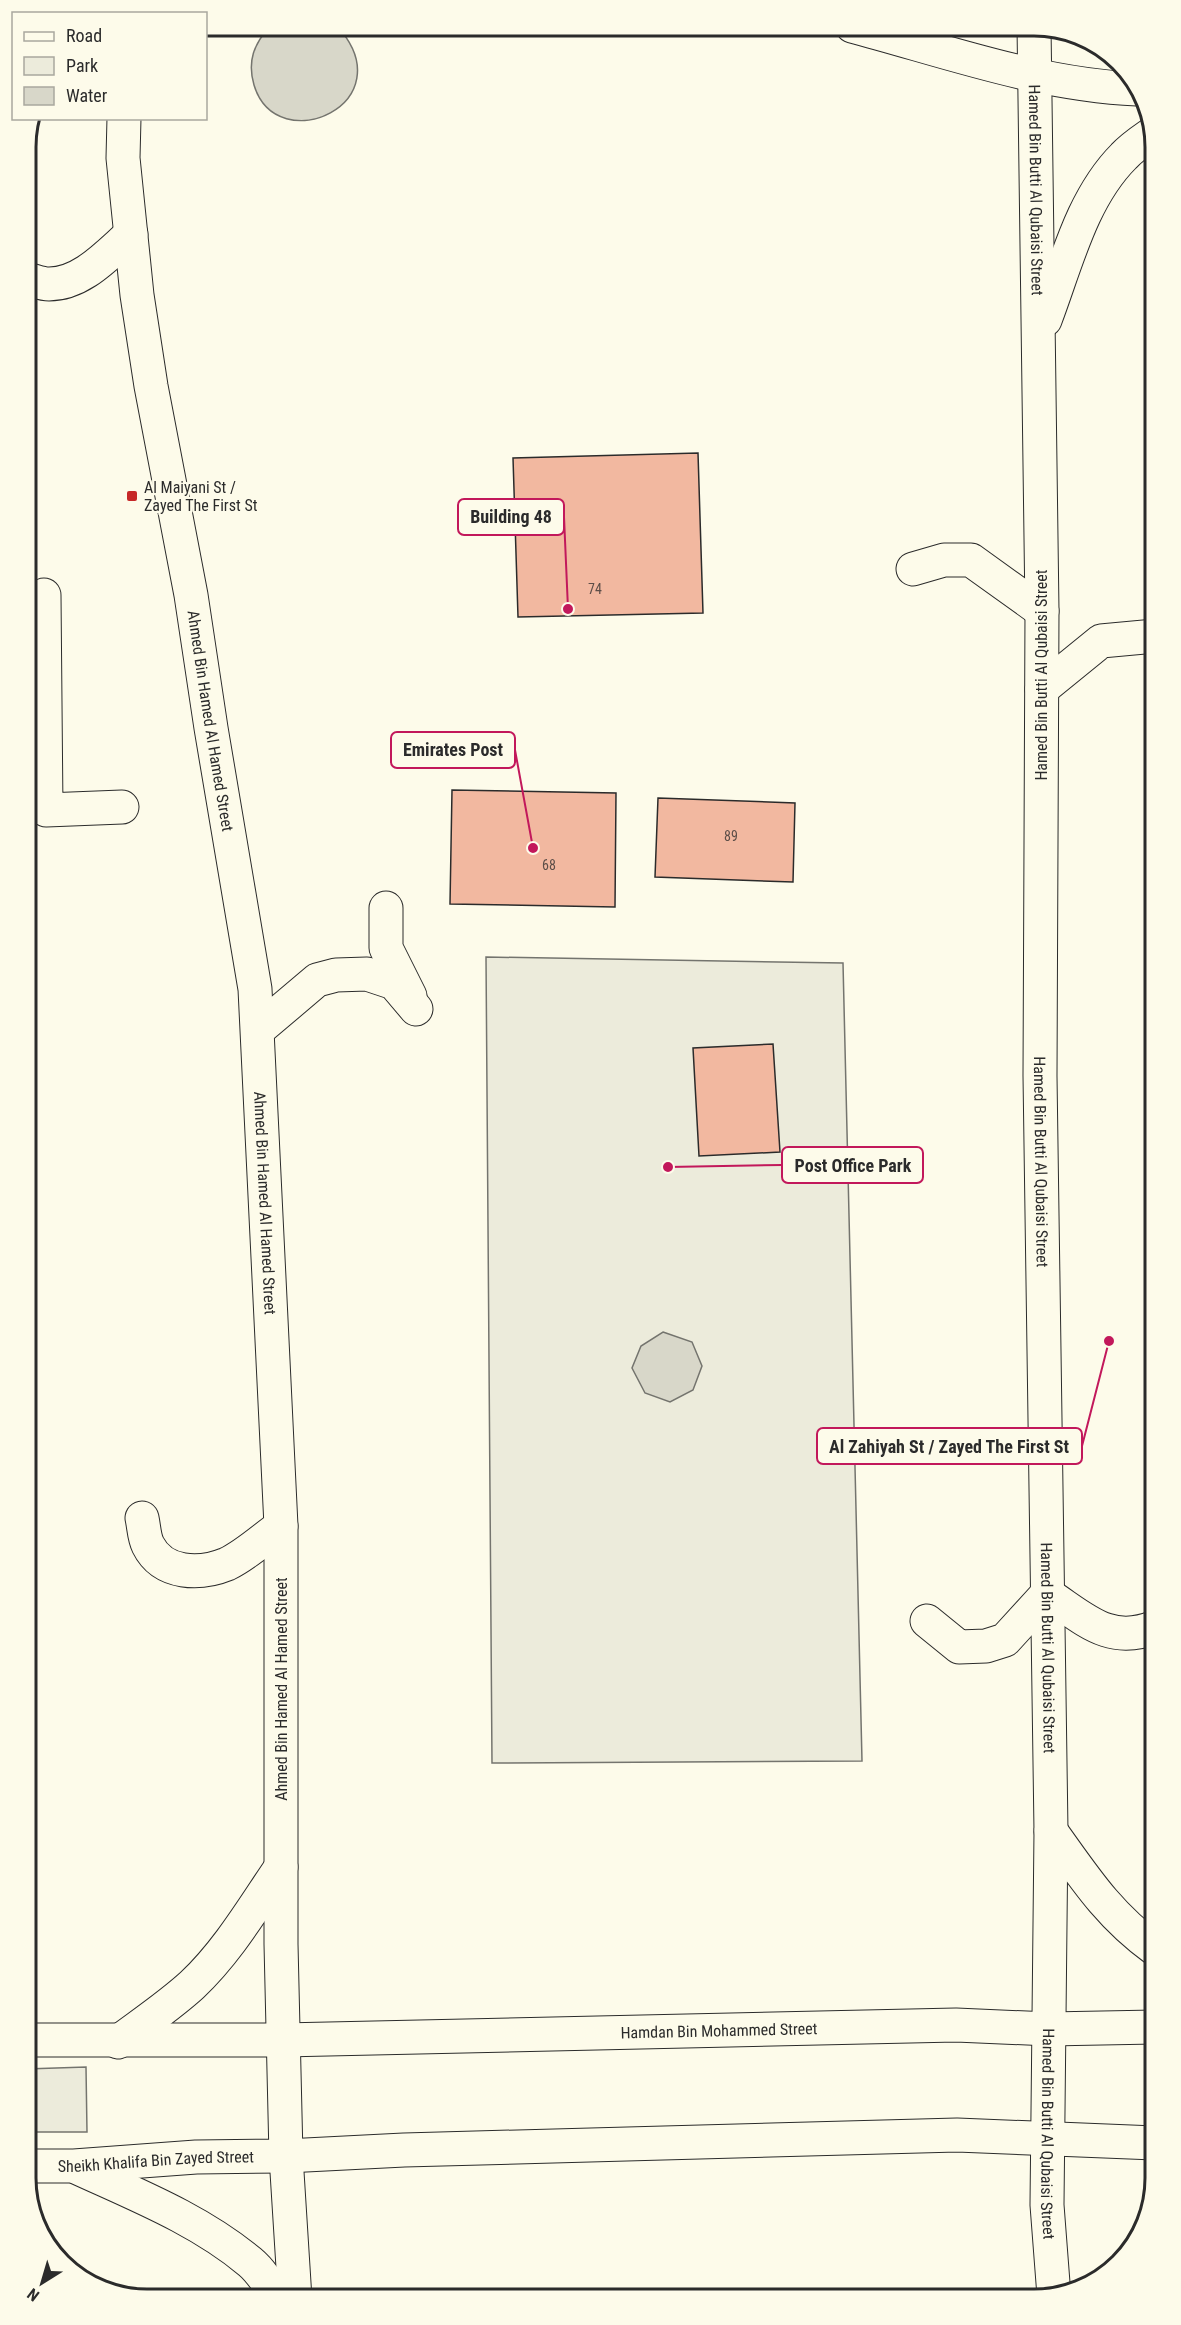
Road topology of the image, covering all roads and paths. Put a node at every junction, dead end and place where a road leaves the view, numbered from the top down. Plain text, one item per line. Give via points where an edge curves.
1 (889, 36) edge
2 (1034, 36) edge
3 (1035, 76) junction
4 (1128, 89) edge
5 (124, 120) edge
6 (1145, 140) edge
7 (131, 234) junction
8 (36, 282) edge
9 (1039, 336) junction
10 (913, 569) dead end
11 (44, 595) dead end
12 (1042, 611) junction
13 (1145, 637) edge
14 (1042, 689) junction
15 (122, 807) dead end
16 (386, 908) dead end
17 (258, 1030) junction
18 (141, 1518) dead end
19 (281, 1526) junction
20 (1047, 1594) junction
21 (927, 1621) dead end
22 (1145, 1630) edge
23 (1051, 1831) junction
24 (281, 1867) junction
25 (1145, 1941) edge
26 (1145, 2027) edge
27 (1049, 2029) junction
28 (36, 2040) edge
29 (283, 2040) junction
30 (117, 2042) junction
31 (1046, 2139) junction
32 (1145, 2143) edge
33 (286, 2156) junction
34 (36, 2166) edge
35 (74, 2166) junction
36 (1053, 2287) edge
37 (272, 2289) edge
38 (294, 2289) edge

1 - 3 main road
2 - 3 main road, Hamed Bin Butti Al Qubaisi Street
3 - 4 main road
3 - 9 main road, Hamed Bin Butti Al Qubaisi Street
5 - 7 main road, Ahmed Bin Hamed Al Hamed Street via 123,158
6 - 9 main road via 1104,179 1084,216
7 - 8 main road via 92,268 61,283
7 - 17 main road, Ahmed Bin Hamed Al Hamed Street via 151,386 191,595
9 - 12 main road, Hamed Bin Butti Al Qubaisi Street
10 - 12 main road via 944,560 971,560
11 - 15 main road via 46,810
12 - 14 main road, Hamed Bin Butti Al Qubaisi Street
13 - 14 main road via 1101,640
14 - 20 main road, Hamed Bin Butti Al Qubaisi Street via 1040,1076
16 - 17 main road via 386,948 416,1009 394,982 367,974 336,975 317,980
17 - 19 main road, Ahmed Bin Hamed Al Hamed Street
18 - 19 main road via 148,1544 156,1556 170,1567 192,1572 226,1564
19 - 24 main road, Ahmed Bin Hamed Al Hamed Street
20 - 21 main road via 1005,1640 986,1646 959,1647
20 - 22 main road via 1111,1632 1132,1634
20 - 23 main road, Hamed Bin Butti Al Qubaisi Street
23 - 25 main road via 1103,1903
23 - 27 main road, Hamed Bin Butti Al Qubaisi Street
24 - 29 main road, Ahmed Bin Hamed Al Hamed Street
24 - 30 main road via 210,1966 191,1986
26 - 27 main road, Hamdan Bin Mohammed Street
27 - 29 main road, Hamdan Bin Mohammed Street via 956,2025
27 - 31 main road, Hamed Bin Butti Al Qubaisi Street
28 - 30 main road
29 - 30 main road
29 - 33 main road, Ahmed Bin Hamed Al Hamed Street
31 - 32 main road
31 - 33 main road via 957,2135
31 - 36 main road, Hamed Bin Butti Al Qubaisi Street
33 - 35 main road, Sheikh Khalifa Bin Zayed Street via 196,2157
33 - 38 main road, Ahmed Bin Hamed Al Hamed Street
34 - 35 main road, Sheikh Khalifa Bin Zayed Street
35 - 37 main road via 172,2211 210,2234 251,2263

